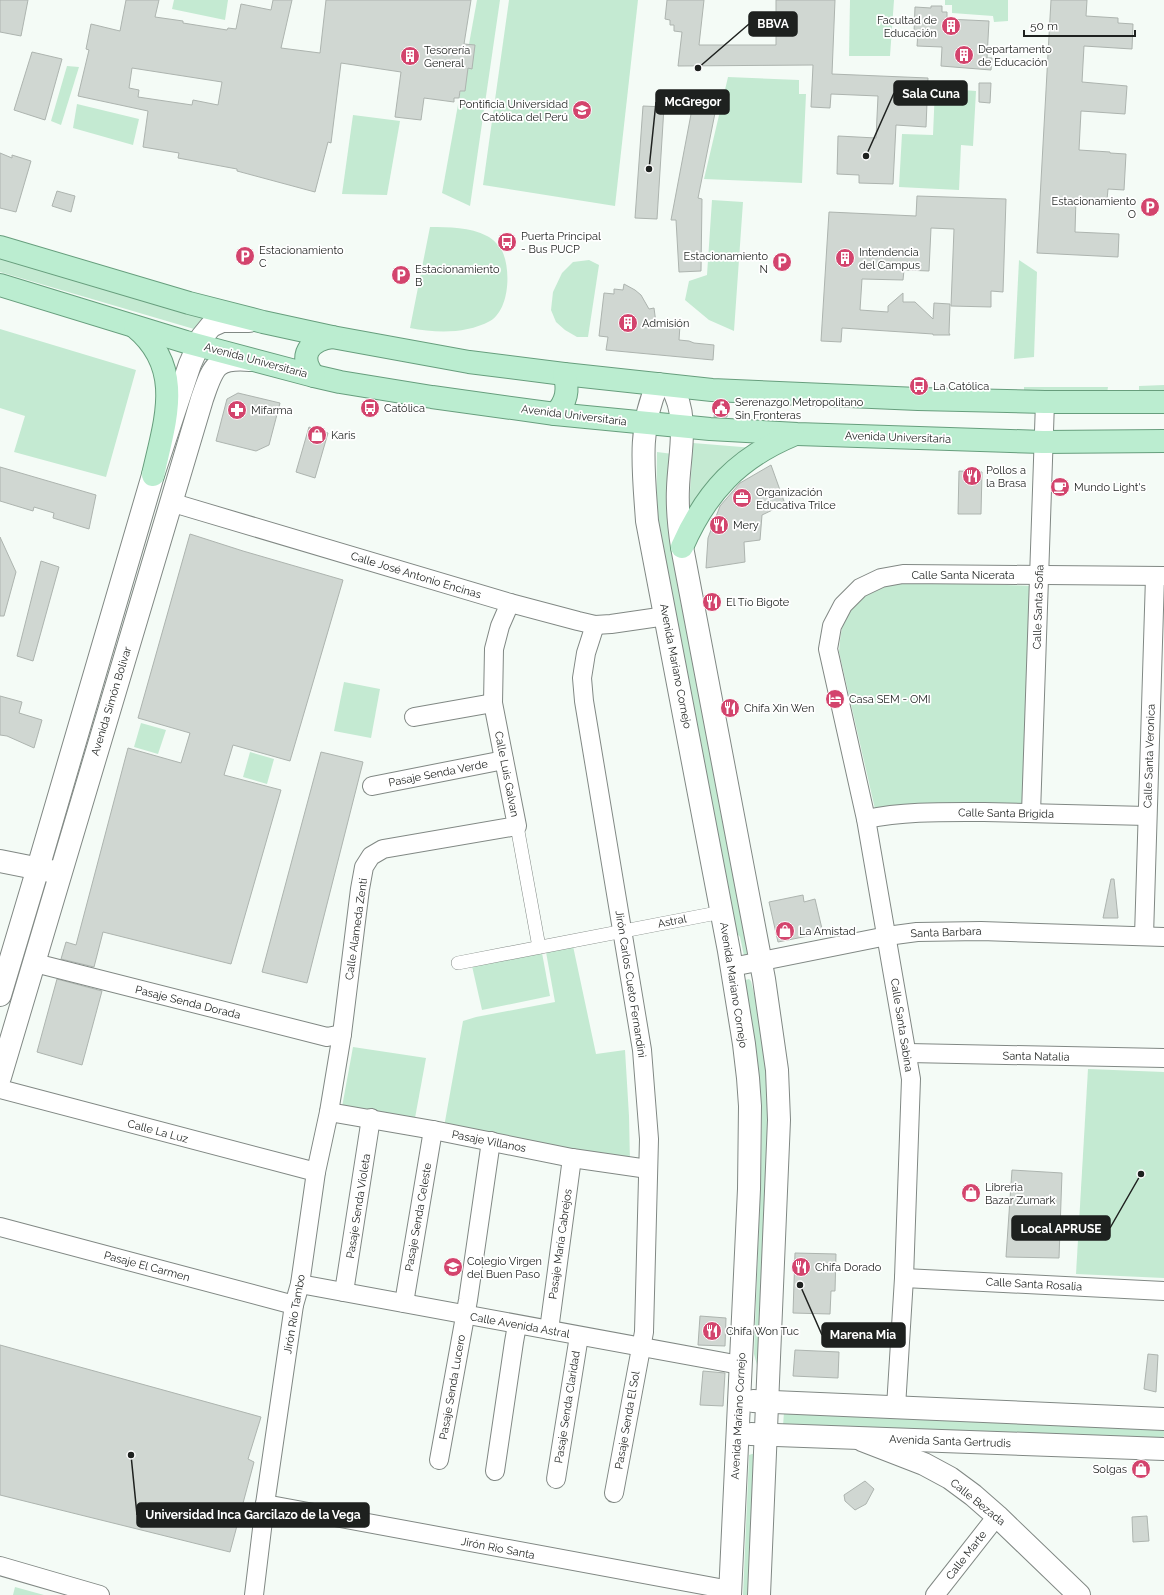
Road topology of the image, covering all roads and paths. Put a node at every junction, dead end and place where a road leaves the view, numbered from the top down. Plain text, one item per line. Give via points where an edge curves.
1 (0, 247) edge
2 (0, 285) edge
3 (262, 322) junction
4 (130, 324) junction
5 (332, 337) junction
6 (198, 345) junction
7 (256, 360) junction
8 (564, 374) junction
9 (314, 376) junction
10 (664, 385) junction
11 (1045, 402) junction
12 (1164, 402) edge
13 (555, 414) junction
14 (645, 423) junction
15 (682, 426) junction
16 (797, 434) junction
17 (1164, 441) edge
18 (1043, 442) junction
19 (153, 475) junction
20 (170, 502) junction
21 (137, 529) junction
22 (160, 535) junction
23 (682, 547) junction
24 (1039, 576) junction
25 (1160, 576) edge
26 (510, 603) junction
27 (666, 616) junction
28 (595, 625) junction
29 (828, 649) joint
30 (89, 694) junction
31 (111, 700) junction
32 (493, 703) junction
33 (414, 717) dead end
34 (504, 760) junction
35 (372, 786) dead end
36 (1031, 813) junction
37 (1147, 816) junction
38 (866, 819) junction
39 (517, 826) junction
40 (0, 861) edge
41 (38, 868) junction
42 (60, 873) junction
43 (722, 912) junction
44 (623, 931) junction
45 (887, 936) junction
46 (1144, 936) junction
47 (1164, 937) edge
48 (539, 947) junction
49 (761, 961) junction
50 (35, 963) junction
51 (458, 963) dead end
52 (732, 967) junction
53 (0, 994) edge
54 (342, 1034) junction
55 (908, 1053) junction
56 (1164, 1058) edge
57 (0, 1077) edge
58 (0, 1089) edge
59 (329, 1112) junction
60 (372, 1118) junction
61 (433, 1130) junction
62 (491, 1141) junction
63 (572, 1158) junction
64 (648, 1169) junction
65 (316, 1172) junction
66 (0, 1227) edge
67 (904, 1278) junction
68 (300, 1284) junction
69 (1164, 1291) edge
70 (344, 1292) junction
71 (404, 1303) junction
72 (294, 1306) junction
73 (465, 1315) junction
74 (518, 1325) junction
75 (549, 1330) junction
76 (579, 1336) junction
77 (641, 1347) junction
78 (740, 1365) junction
79 (738, 1400) junction
80 (768, 1401) junction
81 (896, 1407) junction
82 (1164, 1419) edge
83 (737, 1433) junction
84 (766, 1434) junction
85 (857, 1438) junction
86 (1164, 1449) edge
87 (439, 1460) dead end
88 (495, 1471) dead end
89 (556, 1479) dead end
90 (614, 1493) dead end
91 (265, 1504) junction
92 (997, 1516) junction
93 (0, 1566) edge
94 (730, 1593) edge
95 (100, 1595) edge
96 (254, 1595) edge
97 (759, 1595) edge
98 (935, 1595) edge
99 (1079, 1595) edge

1 - 3 main road
2 - 4 main road, Avenida Universitaria
3 - 5 main road
3 - 6 main road, Avenida Simón Bolivar via 240,320 218,323 206,330
4 - 6 main road, Avenida Universitaria
4 - 19 main road via 156,349 166,380 166,409
5 - 8 main road via 463,361
5 - 9 main road via 316,342 308,351 307,364
6 - 7 main road, Avenida Universitaria
6 - 19 main road, Avenida Simón Bolivar
7 - 9 main road, Avenida Universitaria
7 - 20 main road, Avenida Simón Bolivar via 225,361 213,370
8 - 10 main road
8 - 13 main road via 566,396
9 - 13 main road, Avenida Universitaria via 432,397
10 - 11 main road via 822,396
10 - 14 main road, Avenida Mariano Cornejo via 649,405
10 - 15 main road via 678,400
11 - 12 main road
11 - 18 street, Calle Santa Sofia
13 - 14 main road, Avenida Universitaria
14 - 15 main road, Avenida Universitaria
14 - 27 main road, Avenida Mariano Cornejo via 644,475 647,521
15 - 16 main road, Avenida Universitaria via 710,430
15 - 23 main road via 678,508
16 - 18 main road, Avenida Universitaria
16 - 23 main road via 760,451 728,477 701,509
17 - 18 main road, Avenida Universitaria
18 - 24 street, Calle Santa Sofia
19 - 21 main road, Avenida Simón Bolivar
20 - 22 main road, Avenida Simón Bolivar
20 - 26 street, Calle José Antonio Encinas
21 - 22 main road
21 - 30 main road, Avenida Simón Bolivar
22 - 31 main road, Avenida Simón Bolivar
23 - 49 main road
24 - 25 street, Calle Santa Nicerata
24 - 29 street, Calle Santa Nicerata via 903,574 880,578 860,588 843,605 832,626
24 - 36 street, Calle Santa Sofia
25 - 37 street, Calle Santa Veronica
26 - 28 street, Calle José Antonio Encinas
26 - 32 street, Calle Luis Galvan via 494,649
27 - 28 street, Calle José Antonio Encinas
27 - 43 main road, Avenida Mariano Cornejo
28 - 44 street, Jirón Carlos Cueto Fernandini via 582,678 584,701
29 - 38 street, Calle Santa Sabina
30 - 31 main road
30 - 41 main road, Avenida Simón Bolivar
31 - 42 main road, Avenida Simón Bolivar
32 - 33 street
32 - 34 street, Calle Luis Galvan
34 - 35 street, Pasaje Senda Verde
34 - 39 street, Calle Luis Galvan
36 - 37 street, Calle Santa Brigida
36 - 38 street, Calle Santa Brigida via 915,812
37 - 46 street, Calle Santa Veronica
38 - 45 street, Calle Santa Sabina
39 - 48 street, Calle Luis Galvan
39 - 54 street, Calle Alameda Zenti via 396,846 383,849 371,856 364,867 360,889
40 - 41 main road
41 - 42 main road
41 - 53 main road, Avenida Simón Bolivar
42 - 50 main road, Avenida Simón Bolivar
43 - 44 street, Astral
43 - 52 main road, Avenida Mariano Cornejo
44 - 48 street, Astral
44 - 64 street, Jirón Carlos Cueto Fernandini via 642,1050 649,1139
45 - 46 street, Santa Barbara via 946,930
45 - 49 street, Santa Barbara
45 - 55 street, Calle Santa Sabina
46 - 47 street, Santa Barbara
48 - 51 street, Astral
49 - 52 street, Santa Barbara
49 - 80 main road via 777,1070 779,1120
50 - 54 street, Pasaje Senda Dorada via 327,1036
50 - 57 main road, Avenida Simón Bolivar
52 - 78 main road, Avenida Mariano Cornejo via 744,1044 750,1106 749,1189
54 - 59 street, Jirón Río Tambo
55 - 56 street, Santa Natalia
55 - 67 street, Calle Santa Sabina via 912,1099
58 - 65 street, Calle La Luz
59 - 60 street, Pasaje Villanos
59 - 65 street, Jirón Río Tambo
60 - 61 street, Pasaje Villanos
60 - 70 street, Pasaje Senda Violeta
61 - 62 street, Pasaje Villanos
61 - 71 street, Pasaje Senda Celeste
62 - 63 street, Pasaje Villanos
62 - 73 street, Pasaje Senda Lucero
63 - 64 street, Pasaje Villanos
63 - 75 street, Pasaje María Cabrejos
64 - 77 street, Jirón Carlos Cueto Fernandini via 644,1332
65 - 68 street, Jirón Río Tambo
66 - 72 street, Pasaje El Carmen
67 - 69 street, Calle Santa Rosalia
67 - 81 street, Calle Santa Sabina
68 - 70 street, Calle Avenida Astral
68 - 72 street, Jirón Río Tambo
70 - 71 street, Calle Avenida Astral
71 - 73 street, Calle Avenida Astral
72 - 91 street, Jirón Río Tambo
73 - 74 street, Calle Avenida Astral
73 - 87 street, Pasaje Senda Lucero
74 - 75 street, Calle Avenida Astral
74 - 88 street
75 - 76 street, Calle Avenida Astral
76 - 77 street, Calle Avenida Astral
76 - 89 street, Pasaje Senda Claridad
77 - 78 street, Calle Avenida Astral
77 - 90 street, Pasaje Senda El Sol
78 - 79 main road, Avenida Mariano Cornejo
79 - 80 main road
79 - 83 main road, Avenida Mariano Cornejo
80 - 81 main road
80 - 84 main road
81 - 82 main road
83 - 84 main road, Avenida Santa Gertrudis
83 - 94 main road, Avenida Mariano Cornejo
84 - 85 main road, Avenida Santa Gertrudis
84 - 97 main road
85 - 86 main road, Avenida Santa Gertrudis
85 - 92 main road, Calle Bezada via 931,1467 973,1495
91 - 94 street, Jirón Rio Santa
91 - 96 street, Jirón Río Tambo
92 - 98 street, Calle Marte
92 - 99 main road, Calle Bezada
93 - 95 street

